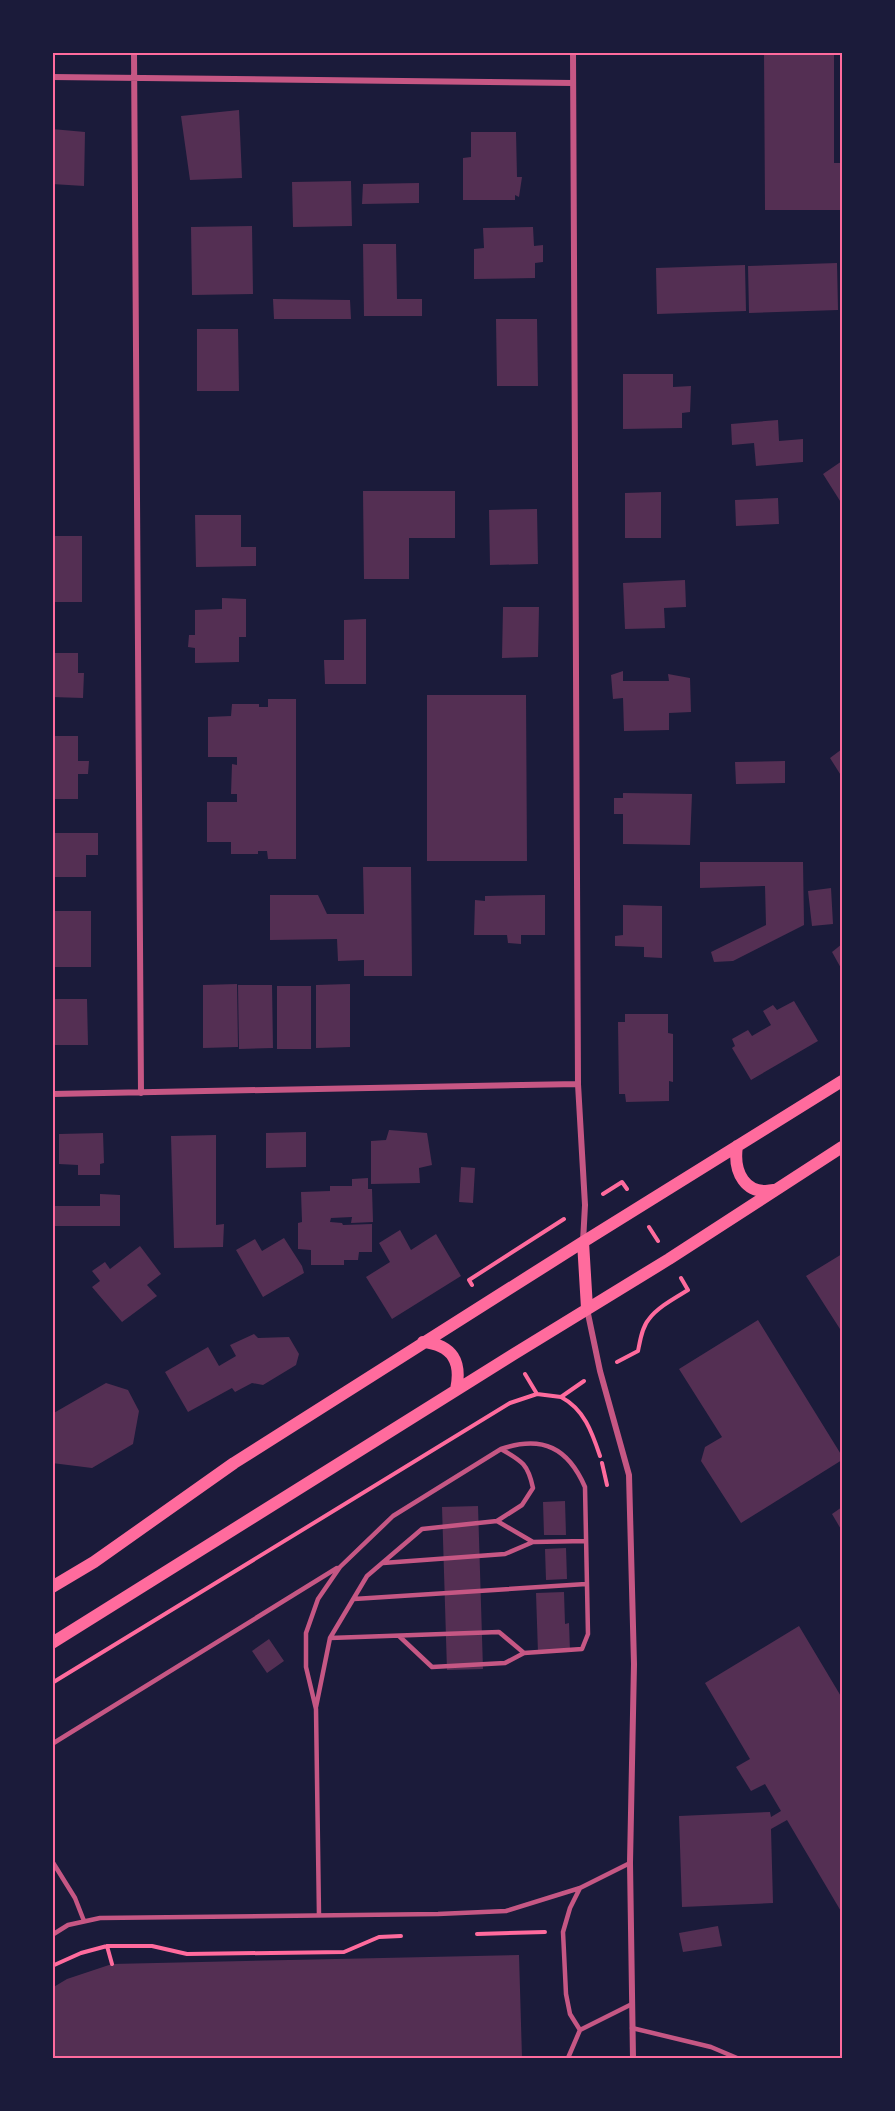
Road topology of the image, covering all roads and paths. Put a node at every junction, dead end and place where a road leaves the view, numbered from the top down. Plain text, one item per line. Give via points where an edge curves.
1 (134, 52) edge
2 (573, 52) edge
3 (52, 77) edge
4 (134, 77) junction
5 (573, 83) junction
6 (843, 1081) edge
7 (578, 1084) junction
8 (141, 1093) junction
9 (52, 1094) edge
10 (737, 1146) junction
11 (843, 1147) edge
12 (622, 1182) dead end
13 (778, 1190) junction
14 (585, 1205) junction
15 (583, 1242) junction
16 (469, 1280) dead end
17 (586, 1308) junction
18 (423, 1342) junction
19 (456, 1390) junction
20 (537, 1394) dead end
21 (501, 1449) junction
22 (497, 1521) junction
23 (586, 1541) junction
24 (533, 1542) junction
25 (383, 1563) junction
26 (340, 1567) junction
27 (586, 1584) junction
28 (52, 1587) edge
29 (354, 1599) junction
30 (399, 1636) junction
31 (330, 1638) junction
32 (52, 1642) edge
33 (524, 1653) junction
34 (52, 1683) edge
35 (316, 1709) junction
36 (52, 1744) edge
37 (52, 1861) edge
38 (630, 1863) junction
39 (580, 1888) junction
40 (320, 1914) junction
41 (84, 1921) junction
42 (563, 1932) junction
43 (471, 1934) dead end
44 (52, 1935) edge
45 (402, 1936) dead end
46 (107, 1946) junction
47 (112, 1964) dead end
48 (52, 1966) edge
49 (632, 2004) junction
50 (632, 2028) junction
51 (580, 2030) junction
52 (568, 2058) edge
53 (633, 2058) edge
54 (737, 2058) edge

1 - 4 street
2 - 5 street
3 - 4 street
4 - 5 street
4 - 8 street
5 - 7 street
6 - 10 main road
7 - 8 street
7 - 14 street
8 - 9 street
10 - 13 main road via 736,1168 741,1178 757,1190
10 - 15 main road
11 - 13 main road
12 - 14 path
13 - 17 main road
14 - 15 street
14 - 16 path
15 - 17 main road
15 - 18 main road
17 - 19 main road
17 - 38 street via 629,1475 634,1664
18 - 19 main road via 438,1344 457,1362
18 - 28 main road via 234,1463
19 - 32 main road
20 - 34 path via 510,1403
21 - 22 lane via 523,1462 533,1488 522,1505
21 - 23 lane via 518,1443 536,1443 553,1447 568,1457 585,1487
21 - 26 lane via 393,1516
22 - 24 lane
22 - 25 lane via 422,1529
23 - 24 lane
23 - 27 lane
24 - 25 lane via 505,1554
25 - 29 lane via 367,1576
26 - 35 lane via 318,1599 306,1633 306,1667
26 - 36 lane
27 - 29 lane
27 - 33 lane via 588,1634 582,1649
29 - 31 lane
30 - 31 lane
30 - 33 lane via 499,1632
30 - 33 lane via 432,1667 505,1663
31 - 35 lane
35 - 40 lane
37 - 41 lane
38 - 39 lane
38 - 49 street
39 - 40 lane via 506,1911
39 - 42 lane
40 - 41 lane
41 - 44 lane
42 - 43 path
42 - 51 lane via 566,1994 570,2014
45 - 46 path via 379,1937 344,1952 187,1954 152,1946
46 - 47 path
46 - 48 path
49 - 50 street
49 - 51 lane
50 - 53 street
50 - 54 lane via 711,2047
51 - 52 lane

